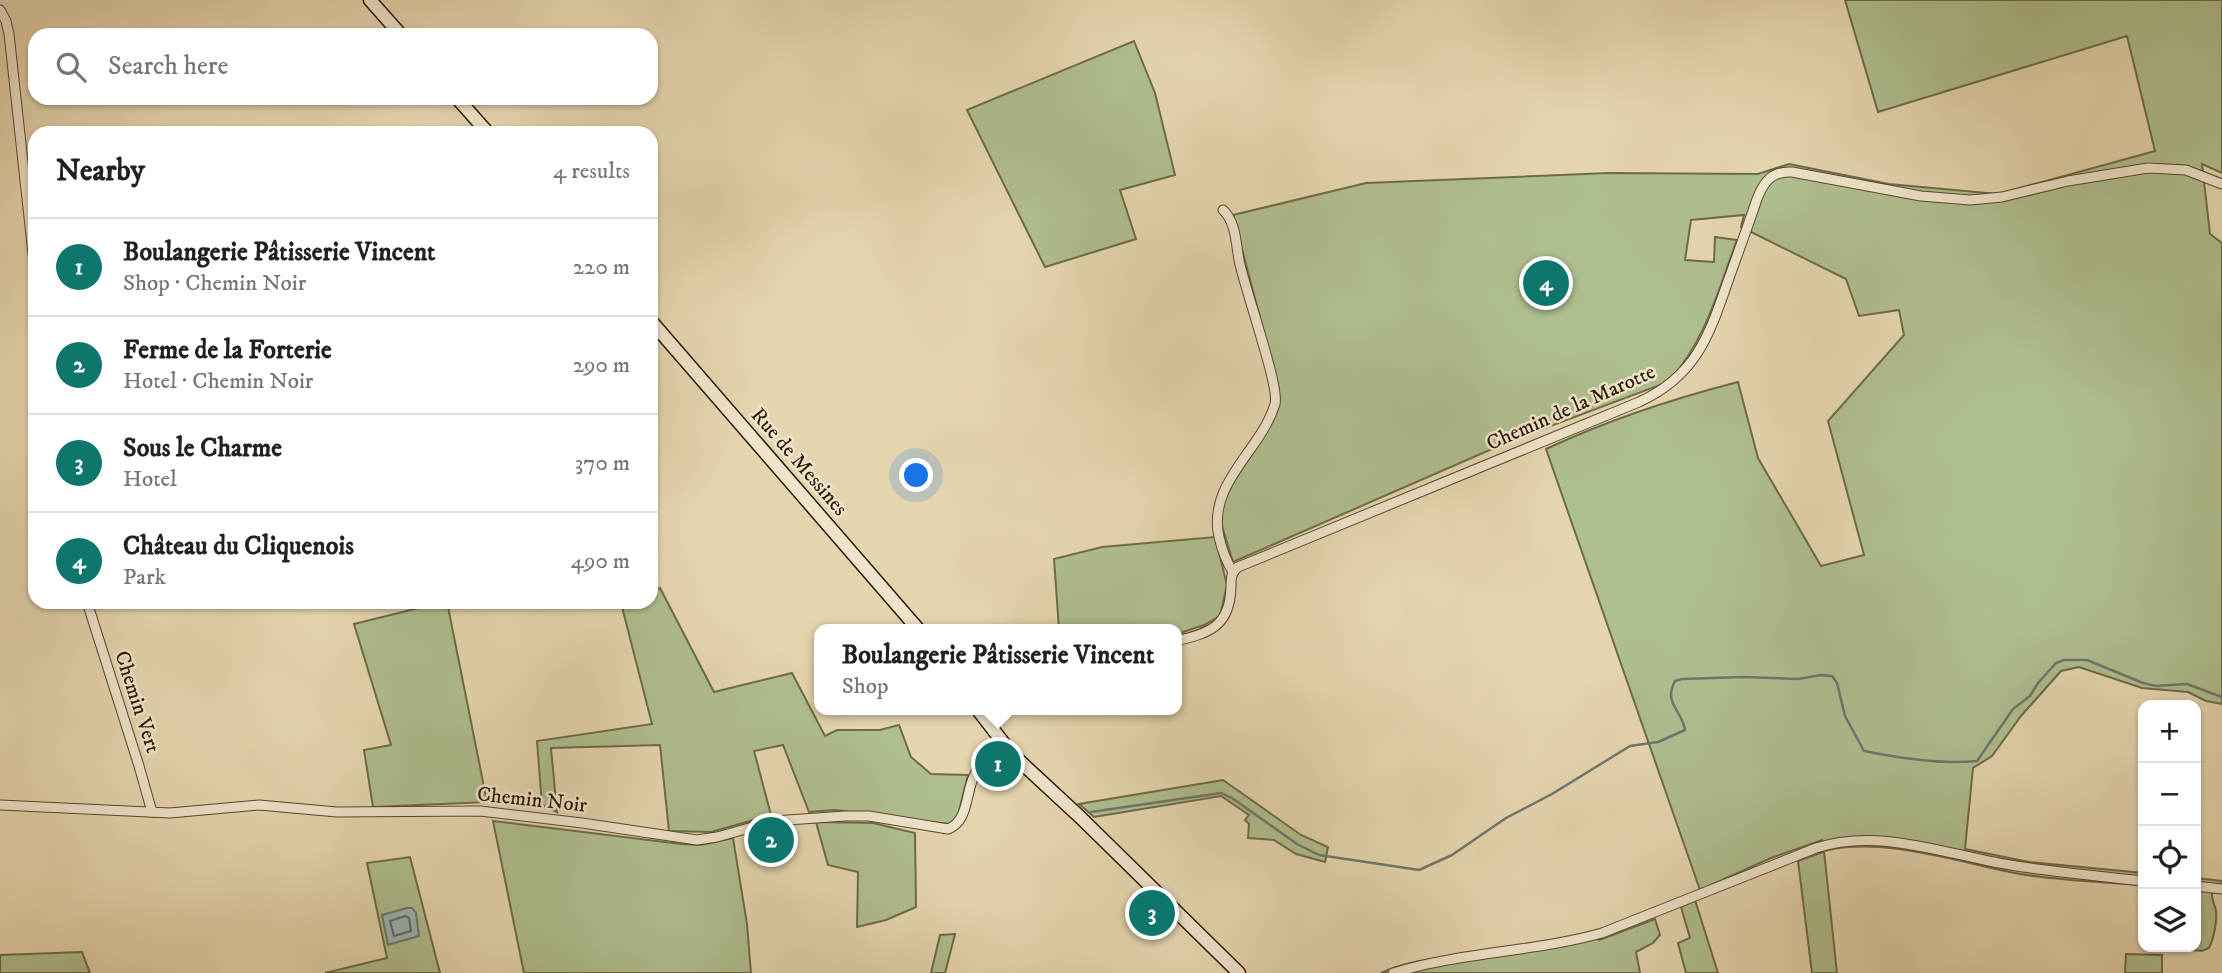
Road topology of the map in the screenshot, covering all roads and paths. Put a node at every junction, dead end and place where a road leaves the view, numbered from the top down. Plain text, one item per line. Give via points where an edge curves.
1 (370, 0) edge
2 (0, 10) edge
3 (395, 28) edge
4 (463, 105) edge
5 (482, 126) edge
6 (2222, 184) edge
7 (28, 208) edge
8 (1223, 210) dead end
9 (658, 329) edge
10 (1233, 572) junction
11 (89, 609) edge
12 (914, 624) edge
13 (1182, 639) edge
14 (982, 715) edge
15 (998, 738) junction
16 (0, 805) edge
17 (152, 812) junction
18 (2138, 880) edge
19 (2201, 887) edge
20 (2222, 889) edge
21 (1239, 973) edge
22 (1392, 973) edge

1 - 3 main road
2 - 7 street via 9,34
4 - 5 main road
6 - 10 street, Chemin de la Marotte via 2179,169 2148,168 2002,197 1961,200 1776,173 1761,189 1705,342 1666,388
8 - 10 street via 1232,226 1276,399 1219,505 1220,540
9 - 12 main road, Rue de Messines
10 - 13 street via 1229,608 1223,619 1209,631
11 - 17 street, Chemin Vert
14 - 15 main road
15 - 17 street, Chemin Noir via 975,774 961,818 948,829 852,816 774,821 697,840 480,811 337,813 259,805
15 - 21 main road
16 - 17 street, Chemin Noir
18 - 22 street via 2025,868 1891,842 1844,841 1602,933
19 - 20 street

